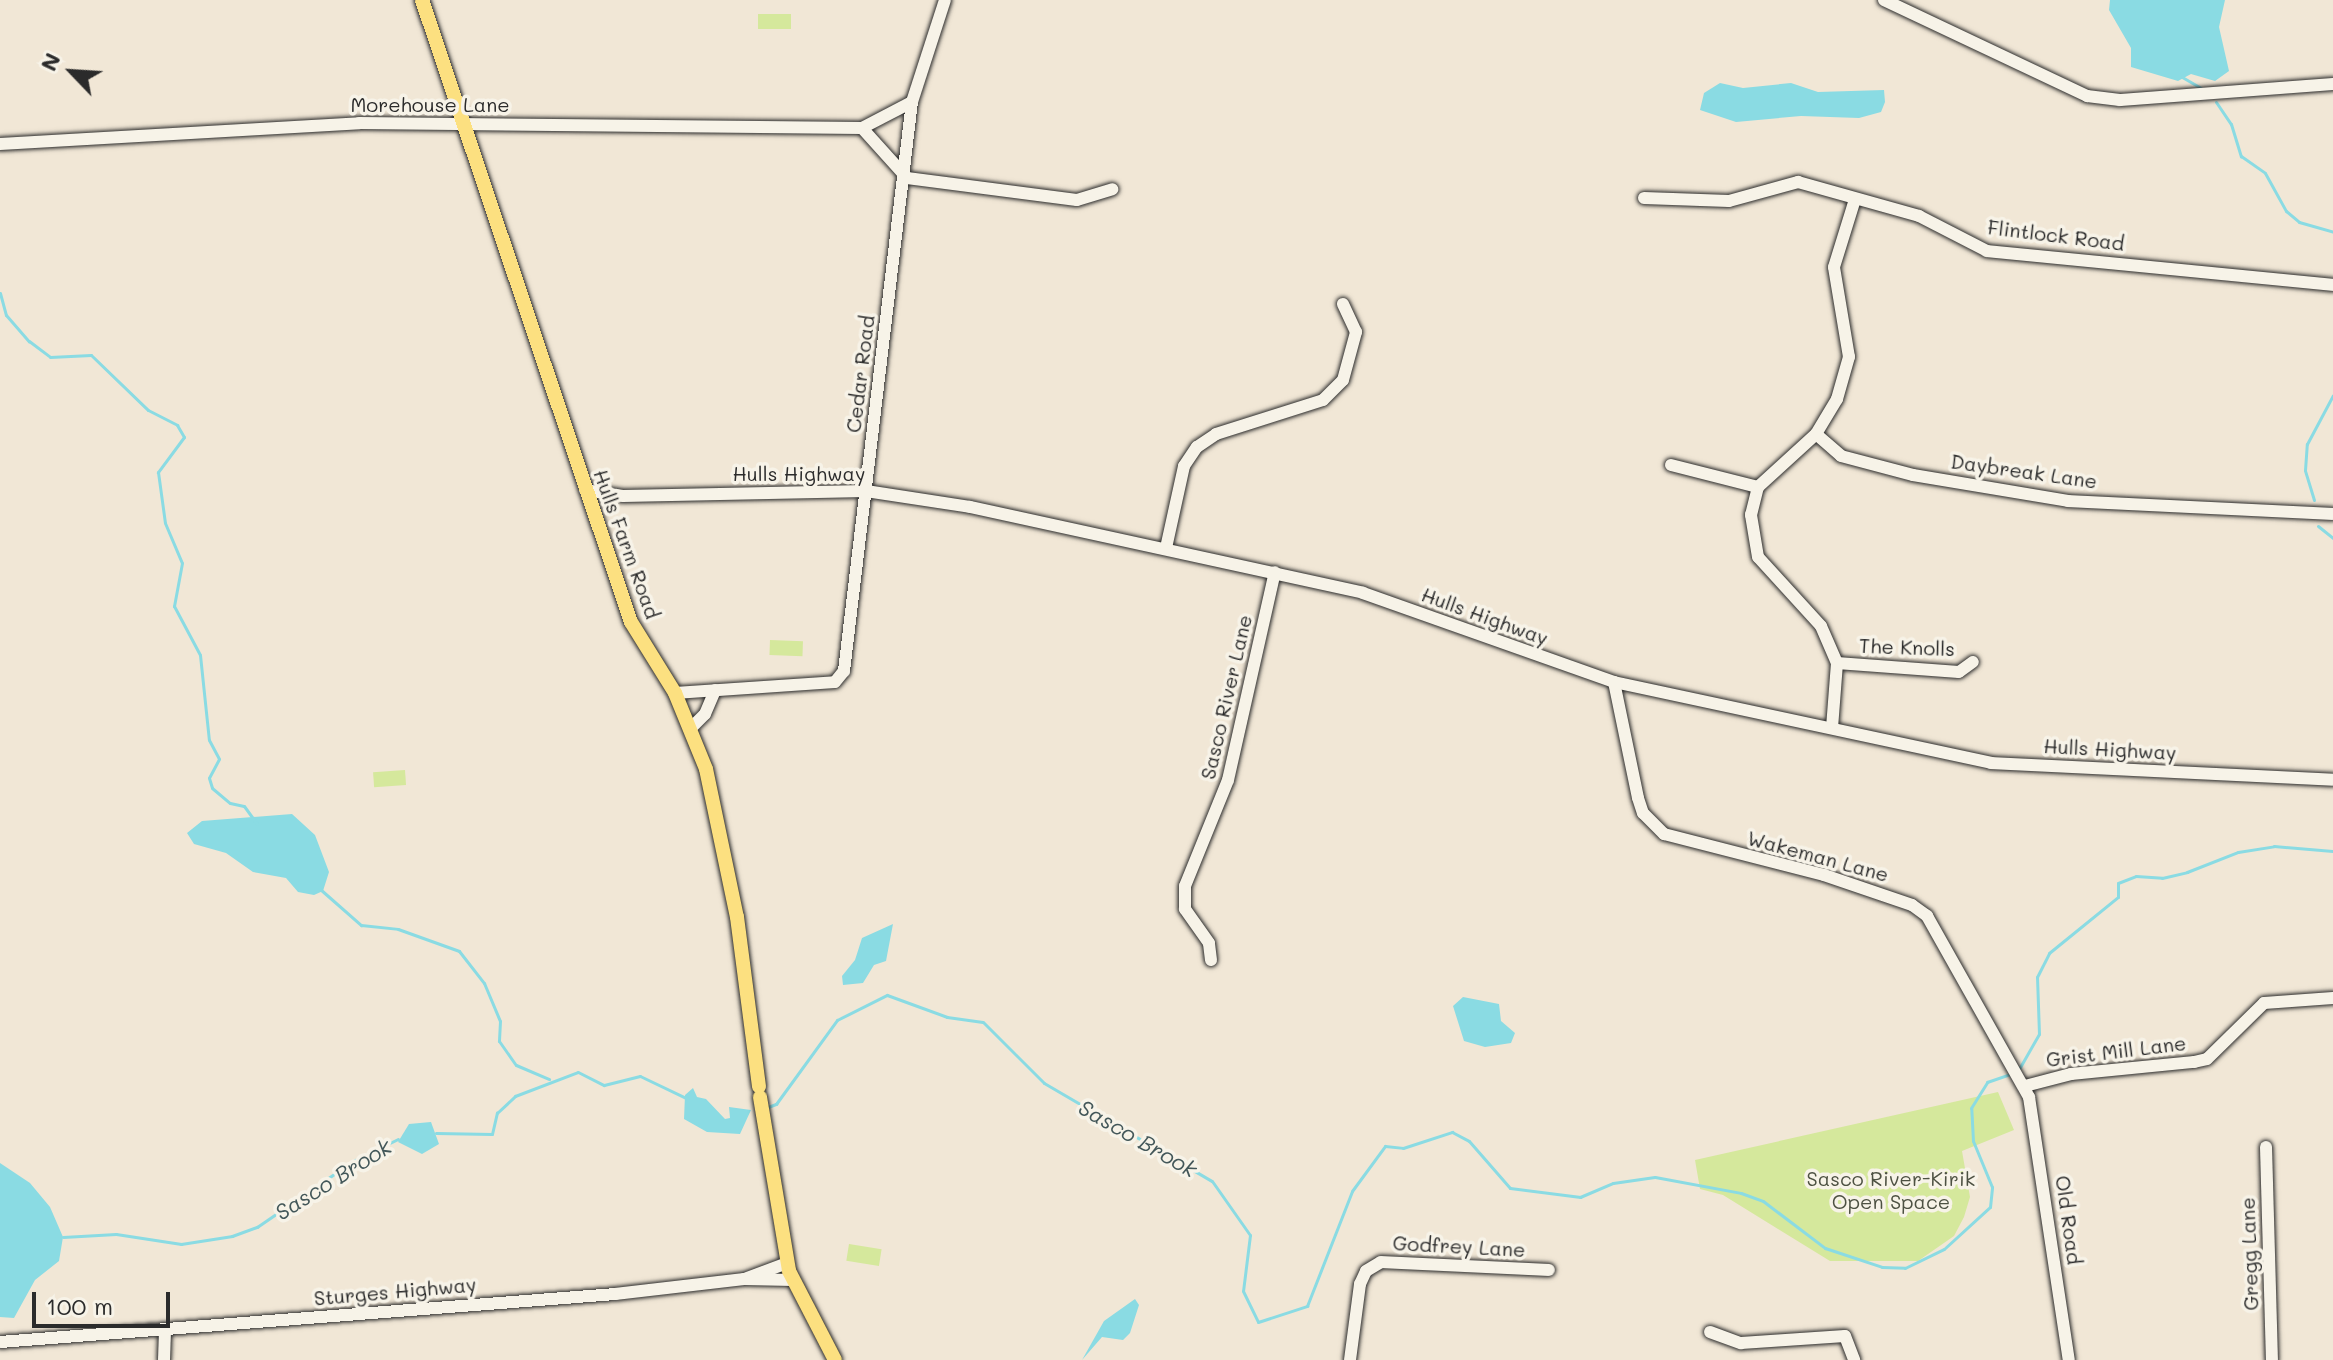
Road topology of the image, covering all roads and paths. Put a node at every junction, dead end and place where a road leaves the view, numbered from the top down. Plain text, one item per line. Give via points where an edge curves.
1 (422, 0) edge
2 (945, 0) edge
3 (1884, 0) edge
4 (2333, 84) edge
5 (912, 102) junction
6 (462, 123) junction
7 (862, 128) junction
8 (0, 144) edge
9 (907, 178) junction
10 (1112, 189) dead end
11 (1644, 198) dead end
12 (1855, 199) junction
13 (2333, 285) edge
14 (1343, 304) dead end
15 (1816, 434) junction
16 (1671, 465) dead end
17 (1758, 487) junction
18 (585, 490) junction
19 (866, 491) junction
20 (623, 496) junction
21 (593, 507) junction
22 (2333, 514) edge
23 (1166, 548) junction
24 (1275, 572) junction
25 (1973, 662) dead end
26 (1837, 663) junction
27 (1614, 682) junction
28 (715, 690) junction
29 (675, 693) junction
30 (692, 727) junction
31 (1832, 728) junction
32 (2333, 780) edge
33 (1211, 960) dead end
34 (2333, 998) edge
35 (2018, 1077) junction
36 (2266, 1147) dead end
37 (785, 1256) junction
38 (1549, 1270) dead end
39 (744, 1279) junction
40 (793, 1280) junction
41 (165, 1332) junction
42 (1710, 1332) dead end
43 (0, 1342) edge
44 (164, 1360) edge
45 (835, 1360) edge
46 (1350, 1360) edge
47 (1854, 1360) edge
48 (2069, 1360) edge
49 (2272, 1360) edge

1 - 6 main road, Hulls Farm Road
2 - 5 street, Cedar Road
3 - 4 street via 2096,98
5 - 7 street, Morehouse Lane
5 - 9 street, Cedar Road
6 - 7 street, Morehouse Lane
6 - 8 street, Morehouse Lane via 359,123
6 - 18 main road, Hulls Farm Road
7 - 9 street
9 - 10 street via 1077,200
9 - 19 street, Cedar Road
11 - 12 street, Flintlock Road via 1729,201 1798,182
12 - 13 street, Flintlock Road via 1919,216 1987,251
12 - 15 street via 1834,267 1849,357 1837,399
14 - 23 street via 1356,332 1343,380 1323,400 1216,434 1197,447 1184,466
15 - 17 street
15 - 22 street, Daybreak Lane via 1841,456 1913,475 2068,501
16 - 17 street
17 - 26 street via 1751,515 1758,557 1821,626
18 - 20 street, Hulls Highway
18 - 21 main road, Hulls Farm Road
19 - 20 street, Hulls Highway
19 - 23 street, Hulls Highway
19 - 28 street, Cedar Road via 844,671 835,682
20 - 21 street, Hulls Highway
21 - 29 main road, Hulls Farm Road via 631,622
23 - 24 street, Hulls Highway
24 - 27 street, Hulls Highway via 1363,593
24 - 33 street, Sasco River Lane via 1228,780 1185,886 1185,909 1209,943
25 - 26 street, The Knolls via 1959,672
26 - 31 street
27 - 31 street, Hulls Highway
27 - 35 street, Wakeman Lane via 1638,798 1643,813 1664,834 1824,875 1912,905 1927,916
28 - 29 street, Cedar Road
28 - 30 street via 705,714
29 - 30 main road, Hulls Farm Road
30 - 37 main road, Hulls Farm Road via 737,917
31 - 32 street, Hulls Highway via 1991,763
34 - 35 street, Grist Mill Lane via 2264,1003 2207,1059
35 - 48 street, Old Road via 2037,1133
36 - 49 street, Gregg Lane
37 - 39 street, Sturges Highway
37 - 40 main road, Hulls Farm Road
38 - 46 street, Godfrey Lane via 1381,1262 1366,1271 1360,1284
39 - 40 street, Sturges Highway
39 - 41 street, Sturges Highway
40 - 45 main road, Hulls Farm Road
41 - 43 street, Sturges Highway
41 - 44 street
42 - 47 street via 1741,1343 1845,1336

